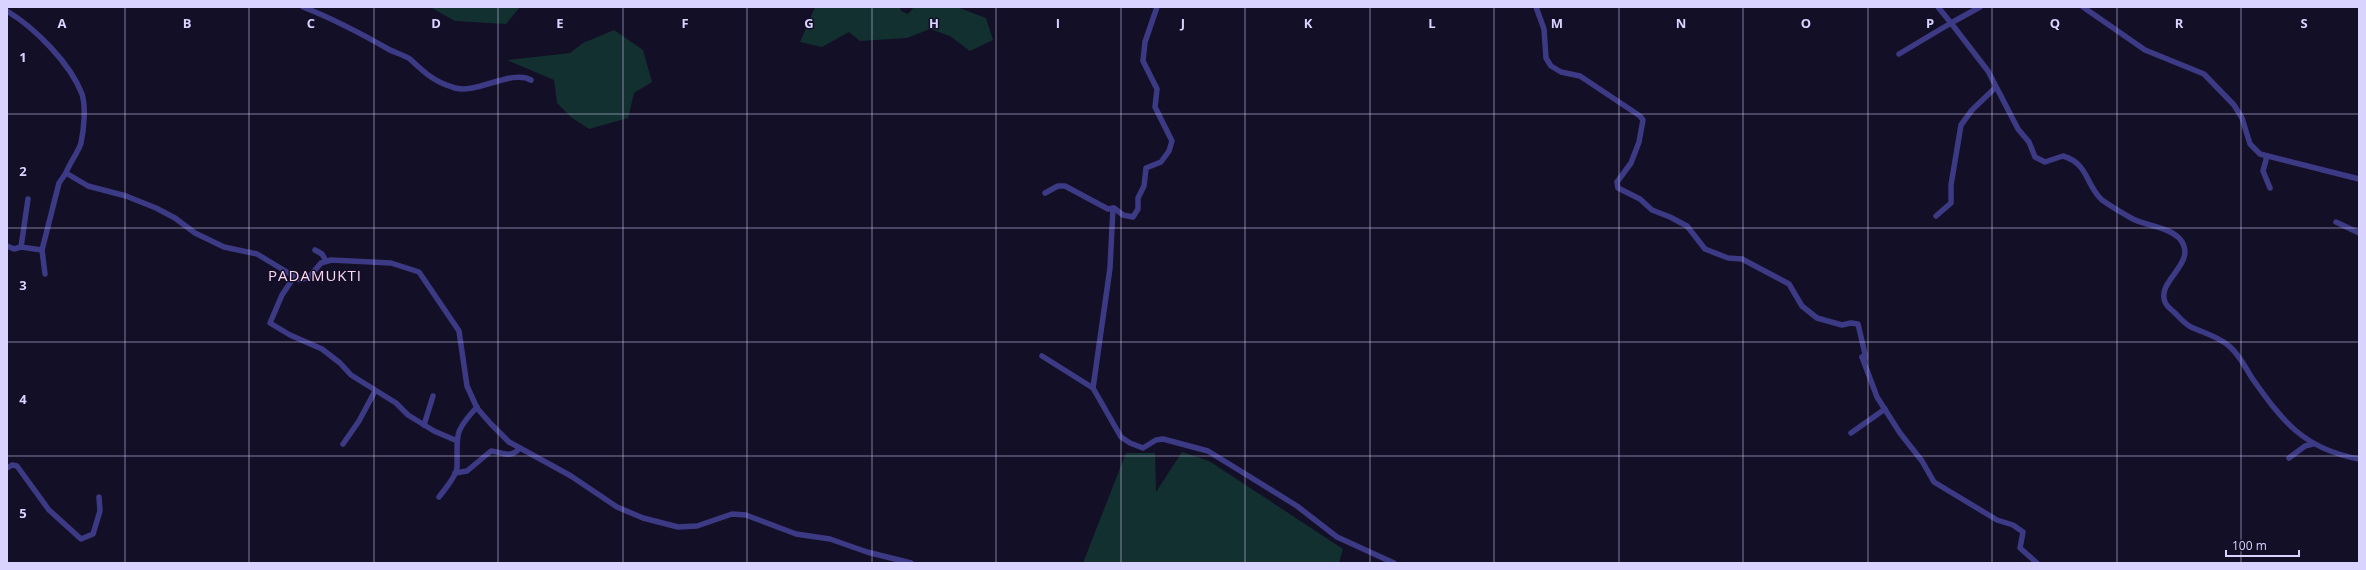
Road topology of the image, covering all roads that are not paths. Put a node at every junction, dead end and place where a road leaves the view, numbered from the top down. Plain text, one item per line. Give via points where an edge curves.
1 (304, 7) edge
2 (1157, 7) edge
3 (1536, 7) edge
4 (1938, 7) edge
5 (1966, 7) edge
6 (1980, 7) edge
7 (2083, 7) edge
8 (7, 11) edge
9 (1972, 12) junction
10 (1951, 23) junction
11 (1899, 54) dead end
12 (532, 80) dead end
13 (1996, 88) junction
14 (2267, 156) junction
15 (66, 172) junction
16 (2359, 179) edge
17 (2270, 188) dead end
18 (1045, 194) dead end
19 (28, 199) dead end
20 (1113, 208) junction
21 (1936, 216) dead end
22 (2336, 222) dead end
23 (2359, 233) edge
24 (7, 246) edge
25 (21, 247) junction
26 (42, 250) junction
27 (315, 250) dead end
28 (326, 261) junction
29 (45, 274) dead end
30 (294, 277) junction
31 (1042, 356) dead end
32 (1093, 388) junction
33 (375, 391) junction
34 (433, 396) dead end
35 (477, 407) junction
36 (1885, 410) junction
37 (424, 425) junction
38 (1851, 433) dead end
39 (455, 440) junction
40 (343, 444) dead end
41 (2313, 444) junction
42 (519, 449) junction
43 (2289, 458) dead end
44 (2359, 459) edge
45 (7, 460) edge
46 (9, 467) edge
47 (455, 473) junction
48 (99, 497) dead end
49 (440, 497) dead end
50 (911, 563) edge
51 (1394, 563) edge
52 (2036, 563) edge

1 - 12 street via 409,59 424,74 439,83 456,88 471,88 521,77
2 - 20 street via 1146,38 1143,61 1157,89 1155,108 1171,138 1171,146 1161,162 1146,168 1144,186 1134,216 1124,215
3 - 36 street via 1544,29 1546,58 1551,66 1561,72 1580,76 1643,120 1639,142 1631,163 1617,182 1618,188 1640,199 1652,210 1686,226 1705,249 1728,258 1742,259 1789,284 1802,306 1817,318 1842,325 1858,324 1864,358 1876,396
4 - 10 street
5 - 9 street
6 - 9 street
7 - 14 street via 2145,50 2204,74 2234,105 2242,118 2252,147
8 - 15 street via 38,33 74,79 82,94 82,138
9 - 10 street
10 - 11 street
10 - 13 street via 1988,71
13 - 21 street via 1972,110 1961,125 1951,185 1952,200 1947,209
13 - 41 street via 2019,130 2028,139 2035,158 2045,162 2063,156 2077,162 2102,200 2133,219 2174,234 2180,240 2184,247 2184,260 2172,276 2165,292 2164,300 2167,305 2190,326 2229,346 2277,413
14 - 16 street
14 - 17 street via 2263,171
15 - 26 street via 59,182
15 - 30 street via 73,179 92,188 126,196 156,208 175,218 195,234 224,247 257,254
18 - 20 street via 1058,186 1065,186 1108,209
19 - 25 street
20 - 32 street via 1110,268
22 - 23 street
24 - 25 street via 14,250
25 - 26 street
26 - 29 street
27 - 28 street via 322,254
28 - 30 street via 306,279
28 - 35 street via 391,263 419,272 459,331 467,386
30 - 33 street via 282,295 270,323 322,349 340,362 351,375
31 - 32 street
32 - 51 street via 1121,437 1126,441 1141,448 1163,439 1208,451 1297,506 1337,537
33 - 37 street via 396,403 408,415
33 - 40 street
34 - 37 street
35 - 39 street via 459,428
35 - 42 street via 509,442
36 - 38 street
36 - 52 street via 1934,482 1999,522 2014,525 2023,532 2020,548
37 - 39 street
39 - 47 street
41 - 43 street via 2305,446
41 - 44 street via 2339,456
42 - 47 street via 514,454 506,456 491,451 467,471
42 - 50 street via 571,476 617,507 663,524 678,527 697,526 738,513 796,534 830,539
45 - 46 street
46 - 48 street via 18,467 49,510 80,539 93,534 100,511
47 - 49 street

